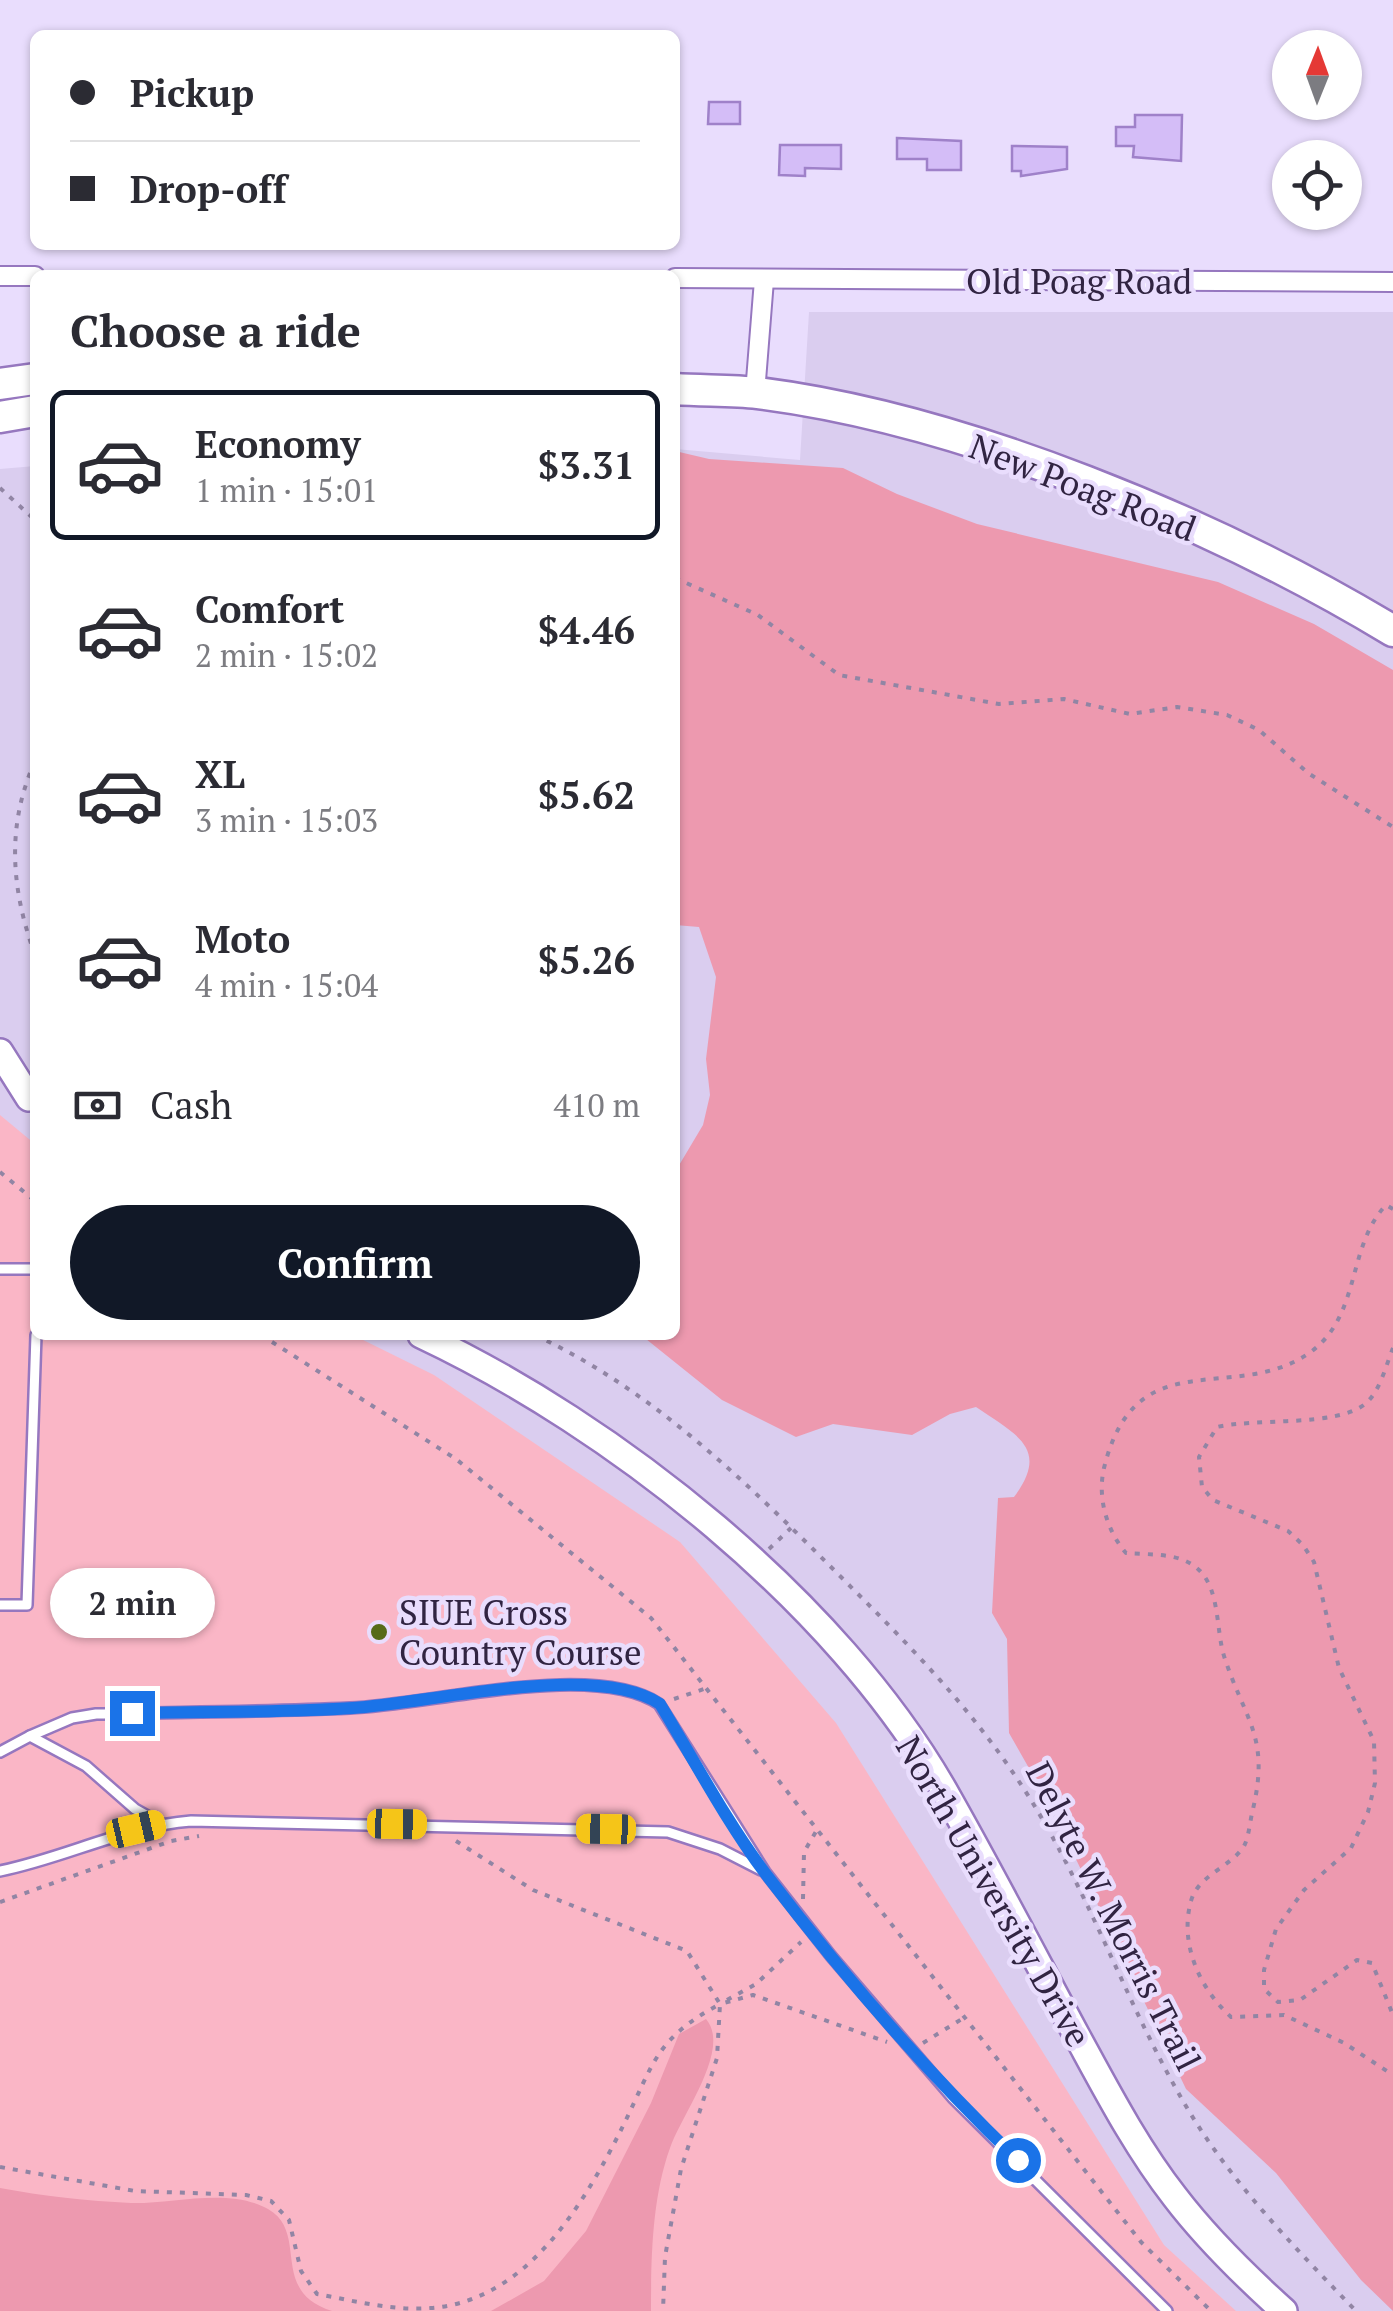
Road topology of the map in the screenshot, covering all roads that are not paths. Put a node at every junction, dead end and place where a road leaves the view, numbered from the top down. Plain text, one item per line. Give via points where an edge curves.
1 (0, 276) edge
2 (30, 276) edge
3 (680, 278) edge
4 (764, 280) junction
5 (1393, 282) edge
6 (680, 371) edge
7 (30, 380) edge
8 (1, 383) edge
9 (680, 389) edge
10 (755, 393) junction
11 (30, 413) edge
12 (0, 417) edge
13 (1393, 631) edge
14 (0, 1052) edge
15 (0, 1071) edge
16 (30, 1098) edge
17 (30, 1099) edge
18 (30, 1268) edge
19 (0, 1269) edge
20 (36, 1340) edge
21 (430, 1340) edge
22 (0, 1605) edge
23 (30, 1736) junction
24 (0, 1752) edge
25 (160, 1823) junction
26 (0, 1872) edge
27 (765, 1872) junction
28 (1167, 2311) edge
29 (1284, 2311) edge

1 - 2 street
3 - 4 street, Old Poag Road
4 - 5 street, Old Poag Road
4 - 10 street
6 - 10 main road, New Poag Road
7 - 8 main road
9 - 10 main road, New Poag Road
10 - 13 main road, New Poag Road via 862,414 1040,466 1195,528
11 - 12 main road
14 - 16 main road
15 - 17 main road
18 - 19 lane
20 - 22 lane via 28,1605
21 - 29 main road, North University Drive via 589,1432 754,1562 806,1614 942,1786 1140,2146 1210,2240
23 - 24 lane
23 - 25 lane via 86,1766
23 - 27 lane via 96,1714 351,1708 620,1686 660,1704
25 - 26 lane
25 - 27 lane via 668,1832
27 - 28 lane via 910,2050

